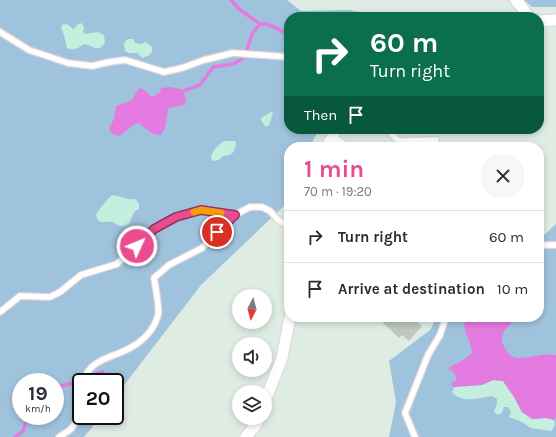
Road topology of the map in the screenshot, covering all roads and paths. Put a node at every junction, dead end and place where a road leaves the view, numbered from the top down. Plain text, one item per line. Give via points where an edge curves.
1 (516, 0) edge
2 (525, 12) edge
3 (556, 20) edge
4 (544, 21) edge
5 (0, 32) edge
6 (284, 57) edge
7 (337, 134) edge
8 (436, 140) dead end
9 (344, 142) edge
10 (418, 142) edge
11 (235, 215) junction
12 (284, 223) edge
13 (544, 245) edge
14 (556, 245) edge
15 (0, 312) edge
16 (289, 322) edge
17 (444, 322) edge
18 (87, 373) edge
19 (272, 385) edge
20 (74, 425) edge
21 (255, 425) edge
22 (59, 437) edge
23 (246, 437) edge
24 (415, 437) edge

1 - 2 street
3 - 4 street
5 - 6 lane via 30,50 68,63 92,66 125,60 164,72 233,53
7 - 9 lane
8 - 10 lane
11 - 12 lane via 250,207 262,207
11 - 15 lane via 201,210 176,217 154,229 117,264 81,274 50,297 20,296
11 - 18 lane via 202,248 169,265 154,278 159,314 151,332 127,350 100,360
13 - 14 lane
16 - 19 street via 282,358
17 - 24 lane via 428,355 406,413
20 - 22 lane
21 - 23 street

